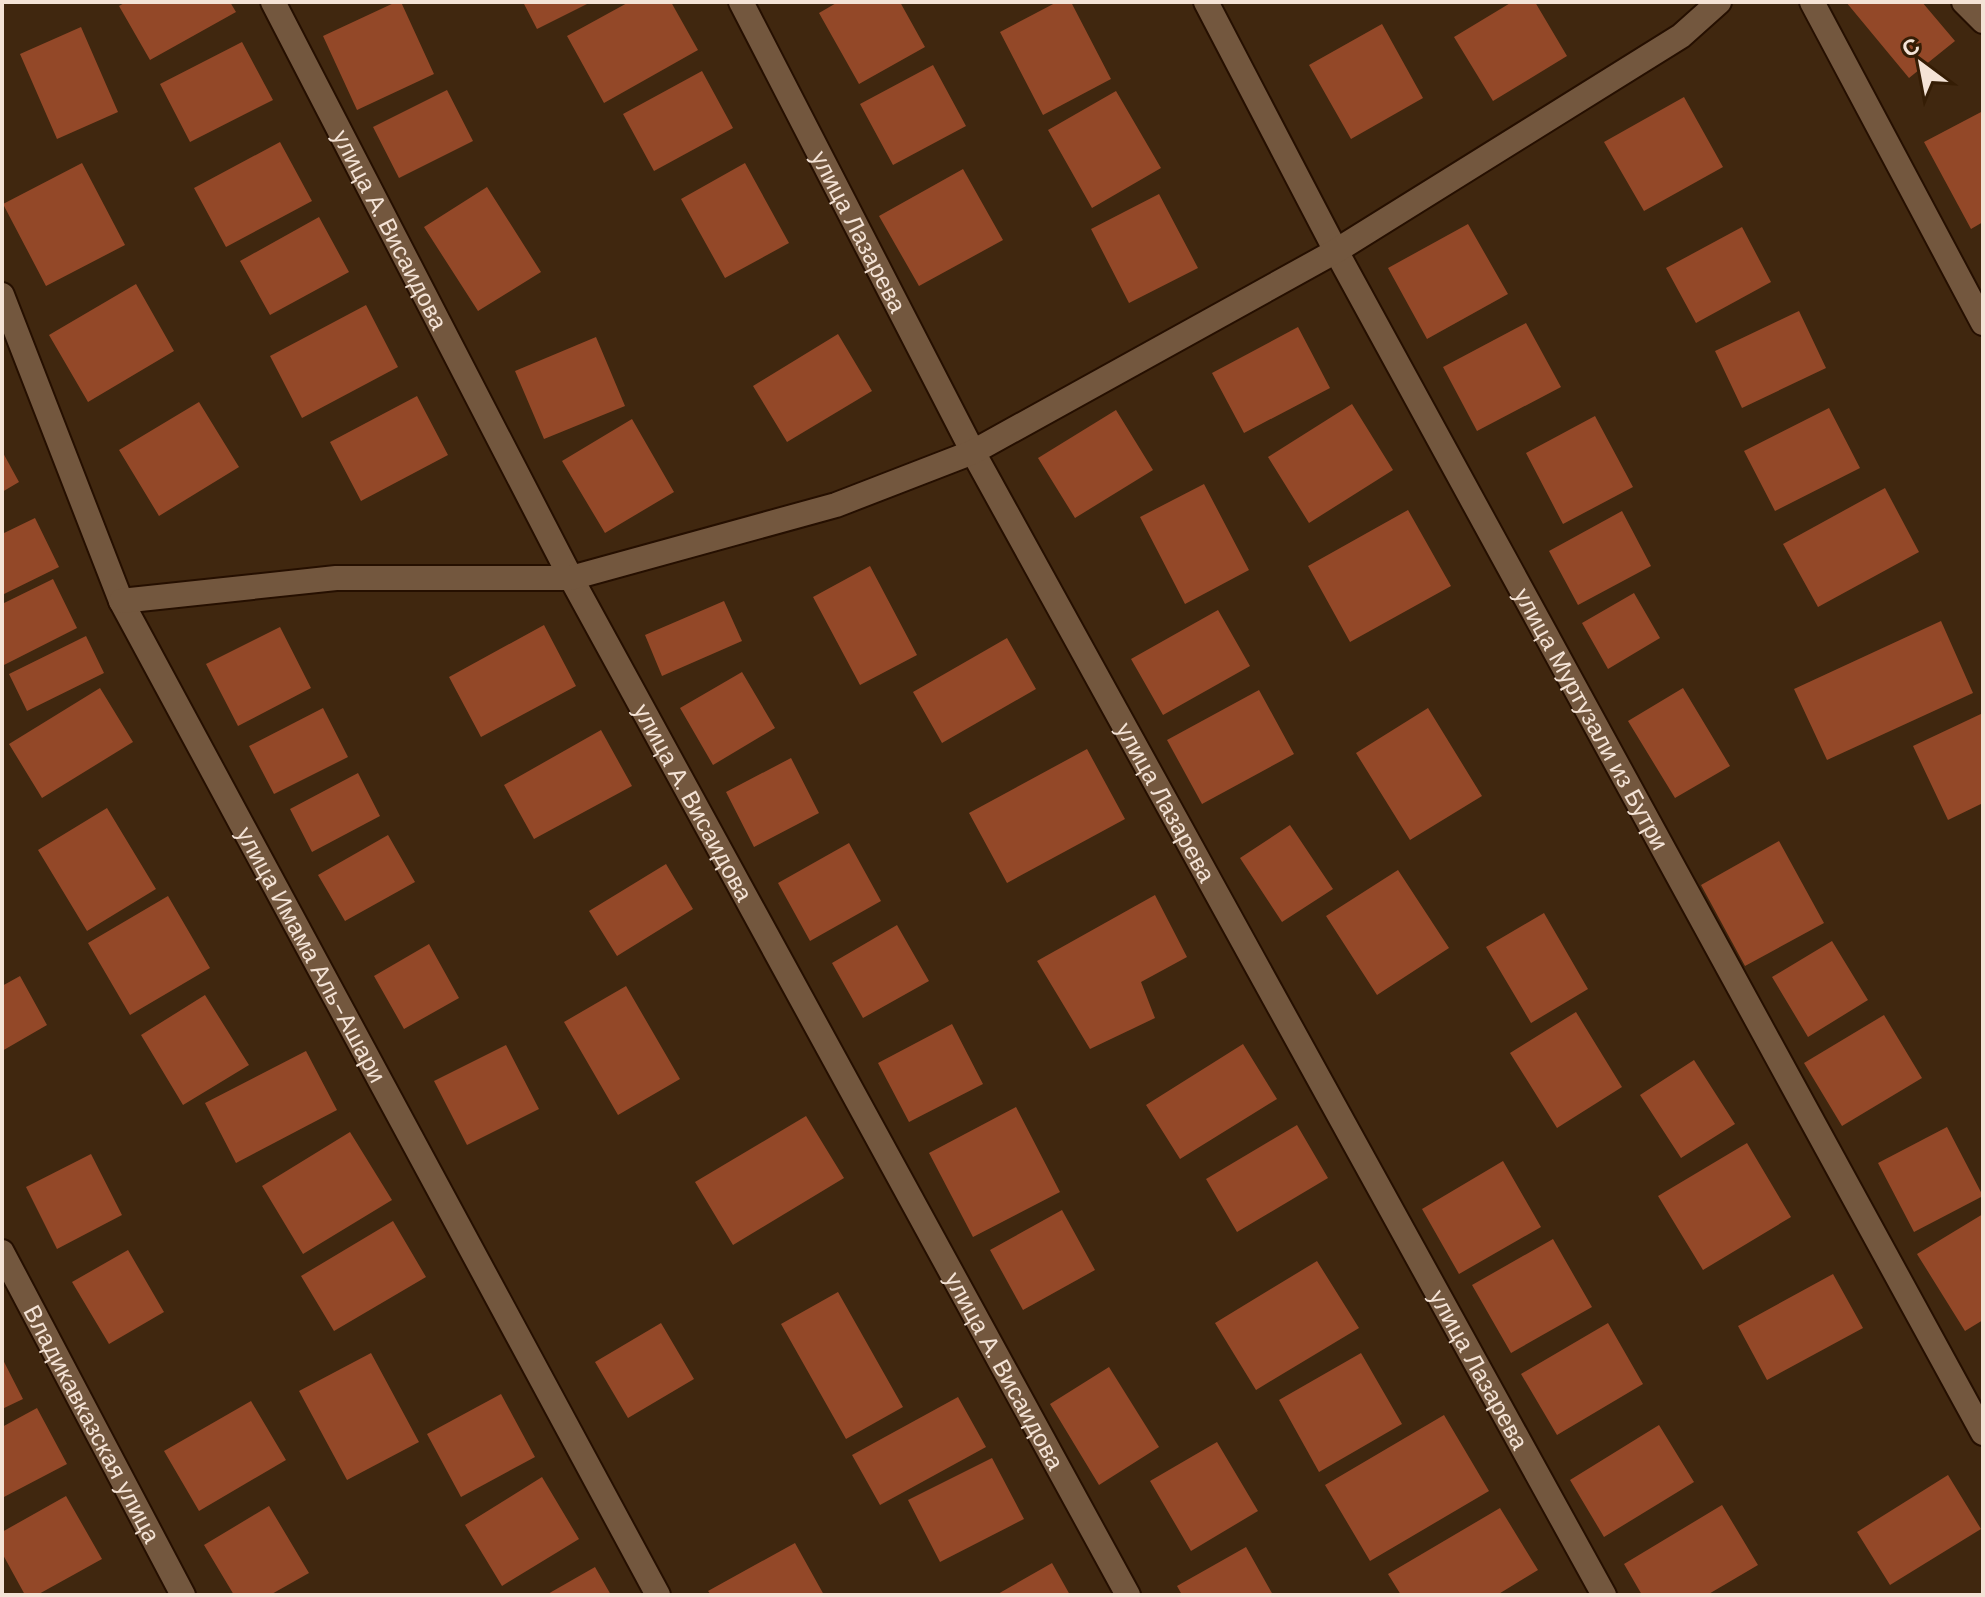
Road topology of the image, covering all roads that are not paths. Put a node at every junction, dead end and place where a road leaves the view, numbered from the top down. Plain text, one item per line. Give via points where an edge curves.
1 (273, 2) edge
2 (741, 2) edge
3 (1206, 2) edge
4 (1719, 2) edge
5 (1812, 2) edge
6 (1964, 2) edge
7 (1983, 21) edge
8 (1336, 251) junction
9 (2, 295) edge
10 (1983, 323) edge
11 (973, 452) junction
12 (571, 578) junction
13 (121, 601) junction
14 (2, 1252) edge
15 (1983, 1433) edge
16 (183, 1595) edge
17 (658, 1595) edge
18 (1128, 1595) edge
19 (1604, 1595) edge

1 - 12 street, улица А. Висаидова
2 - 11 street, улица Лазарева
3 - 8 street, улица Муртузали из Бутри
4 - 8 street via 1681,36
5 - 10 street
6 - 7 street
8 - 11 street
8 - 15 street, улица Муртузали из Бутри
9 - 13 street, улица Имама Аль-Ашари
11 - 12 street via 836,505
11 - 19 street, улица Лазарева
12 - 13 street via 336,578
12 - 18 street, улица А. Висаидова
13 - 17 street, улица Имама Аль-Ашари
14 - 16 street, Владикавказская улица

